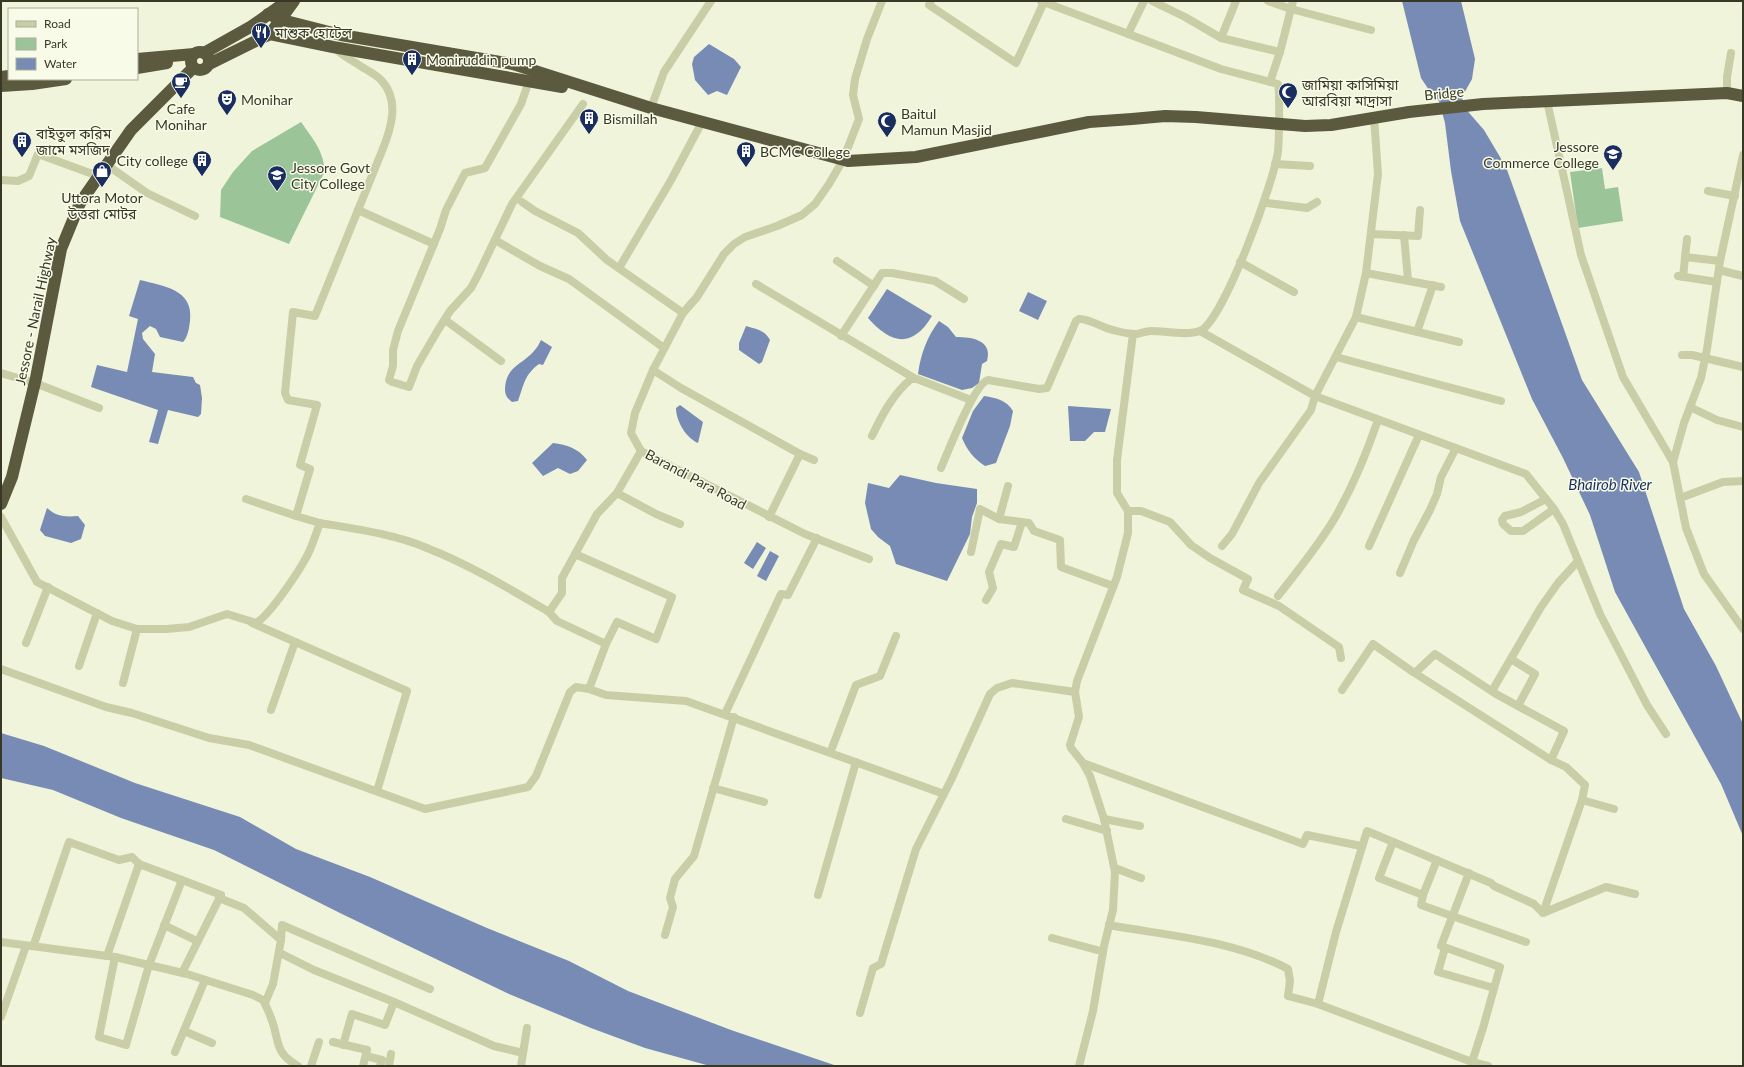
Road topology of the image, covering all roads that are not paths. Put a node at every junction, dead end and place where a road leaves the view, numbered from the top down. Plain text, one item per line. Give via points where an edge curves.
1 (287, 1) edge
2 (294, 1) edge
3 (711, 1) edge
4 (882, 1) edge
5 (931, 1) edge
6 (1042, 1) edge
7 (1144, 1) edge
8 (1152, 1) edge
9 (1236, 1) edge
10 (1268, 1) edge
11 (1292, 5) edge
12 (268, 14) junction
13 (282, 20) junction
14 (252, 26) junction
15 (1371, 30) dead end
16 (270, 34) junction
17 (1128, 34) junction
18 (1221, 38) junction
19 (333, 47) junction
20 (1280, 52) junction
21 (1731, 53) dead end
22 (138, 59) edge
23 (198, 60) junction
24 (138, 68) edge
25 (59, 80) edge
26 (529, 81) junction
27 (1270, 82) junction
28 (1, 86) edge
29 (1743, 89) edge
30 (1727, 93) junction
31 (610, 96) junction
32 (1743, 96) edge
33 (1547, 101) junction
34 (583, 104) dead end
35 (651, 108) junction
36 (1374, 117) junction
37 (702, 122) junction
38 (1278, 123) junction
39 (1743, 155) edge
40 (843, 160) junction
41 (1275, 164) junction
42 (107, 165) junction
43 (1310, 166) dead end
44 (98, 176) junction
45 (1, 180) edge
46 (1708, 191) dead end
47 (1735, 196) junction
48 (522, 202) dead end
49 (1317, 202) dead end
50 (1267, 203) dead end
51 (358, 210) junction
52 (1420, 210) dead end
53 (195, 216) dead end
54 (1371, 234) junction
55 (1404, 236) junction
56 (1687, 239) dead end
57 (495, 240) junction
58 (434, 244) junction
59 (1685, 257) junction
60 (837, 261) dead end
61 (1720, 261) junction
62 (1240, 262) junction
63 (618, 268) junction
64 (1719, 270) junction
65 (1366, 273) junction
66 (1743, 276) edge
67 (1408, 280) junction
68 (1717, 282) junction
69 (756, 284) dead end
70 (1432, 285) junction
71 (874, 286) junction
72 (1441, 287) dead end
73 (1294, 292) dead end
74 (964, 299) dead end
75 (683, 313) junction
76 (1356, 317) junction
77 (448, 322) dead end
78 (1200, 331) junction
79 (1417, 332) junction
80 (1133, 334) junction
81 (841, 336) junction
82 (1459, 342) dead end
83 (664, 348) junction
84 (1682, 355) dead end
85 (1336, 357) junction
86 (1705, 359) junction
87 (501, 361) dead end
88 (1743, 367) edge
89 (653, 370) junction
90 (1, 373) edge
91 (914, 378) junction
92 (35, 383) junction
93 (1316, 396) junction
94 (971, 400) junction
95 (1501, 401) dead end
96 (1690, 407) junction
97 (99, 408) dead end
98 (1378, 420) junction
99 (1743, 427) edge
100 (1419, 434) junction
101 (872, 436) dead end
102 (1456, 448) junction
103 (641, 451) junction
104 (800, 454) junction
105 (814, 460) dead end
106 (1673, 462) junction
107 (941, 468) dead end
108 (1743, 481) edge
109 (1008, 486) dead end
110 (617, 493) junction
111 (1680, 498) junction
112 (246, 499) dead end
113 (1546, 499) junction
114 (1, 504) edge
115 (1554, 509) junction
116 (1128, 511) junction
117 (296, 516) junction
118 (1, 517) edge
119 (769, 517) junction
120 (999, 520) junction
121 (1022, 522) junction
122 (320, 523) junction
123 (680, 524) dead end
124 (817, 538) junction
125 (1222, 546) dead end
126 (1369, 546) dead end
127 (971, 552) dead end
128 (575, 554) junction
129 (869, 559) dead end
130 (1578, 561) junction
131 (1400, 573) dead end
132 (1113, 586) junction
133 (48, 587) junction
134 (1278, 596) dead end
135 (986, 600) dead end
136 (549, 612) junction
137 (97, 613) junction
138 (249, 622) junction
139 (137, 628) junction
140 (1743, 629) edge
141 (896, 636) dead end
142 (295, 642) junction
143 (26, 643) dead end
144 (606, 644) junction
145 (1341, 658) dead end
146 (1511, 660) junction
147 (79, 666) dead end
148 (1, 669) edge
149 (1413, 672) junction
150 (123, 683) dead end
151 (589, 688) junction
152 (1342, 690) dead end
153 (1492, 691) junction
154 (1075, 692) junction
155 (1518, 706) junction
156 (271, 710) dead end
157 (725, 714) junction
158 (734, 717) junction
159 (1666, 734) dead end
160 (832, 748) dead end
161 (1551, 760) junction
162 (856, 762) junction
163 (1083, 763) junction
164 (713, 788) junction
165 (377, 791) junction
166 (944, 794) junction
167 (1582, 800) junction
168 (764, 802) dead end
169 (1614, 809) dead end
170 (1066, 819) dead end
171 (1104, 819) junction
172 (1140, 826) dead end
173 (1107, 831) junction
174 (1393, 842) junction
175 (1361, 846) junction
176 (1437, 860) junction
177 (139, 864) junction
178 (1115, 868) junction
179 (1469, 874) junction
180 (1141, 878) dead end
181 (182, 880) junction
182 (1635, 894) dead end
183 (818, 895) dead end
184 (1422, 895) junction
185 (219, 898) junction
186 (1543, 913) junction
187 (1453, 916) junction
188 (164, 925) junction
189 (1109, 925) junction
190 (665, 935) dead end
191 (1052, 938) dead end
192 (195, 940) dead end
193 (281, 940) junction
194 (1, 942) edge
195 (1526, 942) dead end
196 (30, 945) junction
197 (1445, 948) junction
198 (1097, 950) dead end
199 (282, 954) dead end
200 (111, 957) junction
201 (149, 965) junction
202 (182, 973) junction
203 (205, 980) junction
204 (1494, 988) junction
205 (430, 989) dead end
206 (394, 1002) junction
207 (265, 1003) junction
208 (1318, 1004) junction
209 (860, 1013) dead end
210 (1, 1018) edge
211 (527, 1028) dead end
212 (184, 1030) junction
213 (319, 1042) dead end
214 (333, 1042) dead end
215 (212, 1043) dead end
216 (343, 1045) junction
217 (175, 1052) dead end
218 (391, 1054) dead end
219 (523, 1054) junction
220 (366, 1056) junction
221 (1472, 1062) junction
222 (294, 1065) edge
223 (311, 1066) edge
224 (363, 1066) edge
225 (380, 1066) edge
226 (389, 1066) edge
227 (521, 1066) edge
228 (1079, 1066) edge
229 (1488, 1066) edge

1 - 12 highway
2 - 13 highway
3 - 35 street via 664,72
4 - 40 street, Barandi Para Road via 855,79 853,95 859,118
5 - 6 street via 929,5 1016,62
6 - 17 street
7 - 17 street
8 - 18 street
9 - 18 street
10 - 11 street
11 - 15 street
11 - 20 street
12 - 13 highway
12 - 14 highway
13 - 16 highway
13 - 31 highway via 341,35 513,64
14 - 16 highway
14 - 23 highway
16 - 19 highway
16 - 23 highway
17 - 27 street via 1221,69
18 - 20 street
19 - 26 highway
19 - 51 street via 339,54 381,80 389,92 392,105 390,131
20 - 27 street
21 - 30 street
22 - 23 highway
23 - 24 highway
23 - 42 highway, Jessore - Narail Highway via 131,130
25 - 28 highway
26 - 31 highway
26 - 58 street via 521,104 485,168 465,174 446,210
27 - 38 street via 1279,86
29 - 30 highway
30 - 32 highway
30 - 33 highway, Bridge
31 - 35 highway, Bridge
33 - 36 highway, Bridge via 1483,104
33 - 106 street via 1582,255 1620,369
34 - 57 street via 512,204
35 - 37 highway, Bridge
36 - 38 highway, Bridge via 1330,125
36 - 54 street via 1378,174
37 - 40 highway, Bridge
37 - 63 street via 670,182
38 - 40 highway, Bridge via 1165,116 1089,122 916,157
38 - 41 street via 1278,151
39 - 47 street
40 - 75 street, Barandi Para Road via 815,204 802,215 745,237 734,244 724,254 705,285
41 - 43 street
41 - 62 street via 1263,207
42 - 44 highway, Jessore - Narail Highway
42 - 53 street via 147,192
44 - 45 street via 38,154 29,176 18,181
44 - 92 highway, Jessore - Narail Highway via 80,202 61,249
46 - 47 street
47 - 61 street
48 - 63 street via 578,233
49 - 50 street via 1306,208
51 - 58 street
51 - 117 street via 315,316 293,312 285,393 288,400 317,405 300,465 310,469
52 - 55 street via 1418,236
54 - 55 street
54 - 65 street
55 - 67 street
56 - 59 street
57 - 58 street via 476,278 438,330 408,386 389,380 394,350 398,331
57 - 83 street via 540,266 569,279
59 - 61 street
59 - 68 street via 1681,276
60 - 71 street
61 - 64 street
62 - 73 street
62 - 78 street via 1226,296 1210,323
63 - 75 street
64 - 66 street
64 - 68 street
65 - 67 street
65 - 76 street
67 - 70 street
68 - 86 street
69 - 81 street
70 - 72 street
70 - 79 street
71 - 74 street via 882,273 892,273 936,281
71 - 81 street
75 - 83 street, Barandi Para Road
76 - 79 street
76 - 85 street
77 - 87 street
78 - 80 street via 1148,331
78 - 93 street
79 - 82 street
80 - 94 street via 1111,330 1079,319 1047,388 986,381
80 - 116 street via 1117,460 1117,493
81 - 91 street
83 - 89 street, Barandi Para Road
84 - 86 street
85 - 93 street
85 - 95 street
86 - 88 street
86 - 96 street
89 - 103 street, Barandi Para Road via 635,413 631,433
89 - 104 street
90 - 92 street
91 - 94 street
91 - 101 street via 894,396
92 - 97 street
92 - 114 highway, Jessore - Narail Highway via 12,476
93 - 98 street
93 - 125 street via 1311,410 1259,483 1232,534
94 - 107 street
96 - 99 street via 1717,420
96 - 106 street
98 - 100 street
98 - 134 street via 1368,449 1336,516
100 - 102 street
100 - 126 street
102 - 113 street via 1526,474
102 - 131 street
103 - 110 street
103 - 119 street, Barandi Para Road
104 - 105 street
104 - 119 street
106 - 111 street
108 - 111 street via 1723,482
109 - 120 street
110 - 123 street
110 - 128 street via 597,514
111 - 140 street via 1686,528 1704,574
112 - 117 street
113 - 115 street
113 - 115 street via 1521,512 1505,516 1503,524 1511,531 1523,531
115 - 130 street via 1564,524
116 - 132 street via 1128,533
116 - 145 street via 1141,511 1170,522 1192,546 1248,579 1243,590 1279,606 1339,647
117 - 122 street
118 - 133 street via 37,582
119 - 124 street, Barandi Para Road
120 - 121 street
120 - 127 street via 980,509
121 - 132 street via 1029,523 1034,531 1060,540 1061,567
121 - 135 street via 1014,547 1001,544 989,572 993,588
122 - 136 street via 376,533 427,548 501,584
122 - 138 street via 307,556 275,603 262,620 256,623
124 - 129 street, Barandi Para Road
124 - 157 street via 788,595 781,594
128 - 136 street via 562,578 562,593
128 - 144 street via 672,597 656,639 617,622
130 - 146 street via 1540,607
130 - 159 street via 1600,614 1647,706
132 - 154 street
133 - 137 street
133 - 143 street
136 - 144 street via 557,622
137 - 139 street via 112,621
137 - 147 street
138 - 139 street via 227,614 189,627 166,630
138 - 142 street
139 - 150 street
141 - 160 street via 880,676 856,685
142 - 156 street
142 - 165 street via 407,691
144 - 151 street
146 - 153 street
146 - 155 street via 1535,674
148 - 165 street via 106,707 209,738 249,744
149 - 152 street via 1374,644
149 - 153 street via 1418,672 1435,654
149 - 161 street
151 - 157 street via 606,694 686,701
151 - 165 street via 576,687 570,692 536,776 528,786 425,809
153 - 155 street
154 - 163 street via 1079,717 1070,747
154 - 166 street via 1016,682 993,690
155 - 161 street via 1565,732
157 - 158 street
158 - 162 street
158 - 164 street
161 - 167 street via 1566,767 1585,785
162 - 166 street
162 - 183 street
163 - 171 street
163 - 175 street via 1303,844 1307,835
164 - 168 street
164 - 190 street via 694,856 678,874 672,888 670,898 673,907
166 - 209 street via 916,849 881,964 873,968
167 - 169 street
167 - 186 street
170 - 173 street
171 - 172 street
171 - 173 street
173 - 178 street
174 - 175 street via 1367,830
174 - 176 street
174 - 184 street via 1379,878
175 - 208 street
176 - 179 street
176 - 184 street
177 - 181 street
177 - 196 street via 132,856 120,860 69,842
177 - 200 street
178 - 180 street
178 - 189 street via 1113,910
179 - 186 street via 1534,904
179 - 187 street
181 - 185 street via 221,896
181 - 188 street
182 - 186 street via 1606,887
184 - 187 street via 1420,904
185 - 193 street via 244,908
185 - 202 street
187 - 195 street
187 - 197 street via 1441,946
188 - 192 street
188 - 201 street
189 - 208 street via 1222,944 1270,959 1288,969 1288,996
189 - 228 street via 1094,1011
191 - 198 street
193 - 205 street via 282,925
193 - 207 street via 273,984
194 - 196 street
196 - 200 street
196 - 210 street
197 - 204 street via 1500,967
197 - 204 street via 1438,972
199 - 206 street via 314,970
200 - 201 street
200 - 201 street via 99,1037 126,1045
201 - 202 street
202 - 203 street
203 - 207 street via 253,995
203 - 212 street
204 - 221 street
206 - 216 street via 385,1025 352,1014
206 - 219 street via 494,1046
207 - 222 street via 272,1018 281,1053
208 - 221 street
211 - 219 street
212 - 215 street
212 - 217 street
213 - 223 street
214 - 216 street
216 - 220 street via 367,1050
218 - 226 street
219 - 227 street
220 - 224 street
220 - 225 street via 382,1060
221 - 229 street

